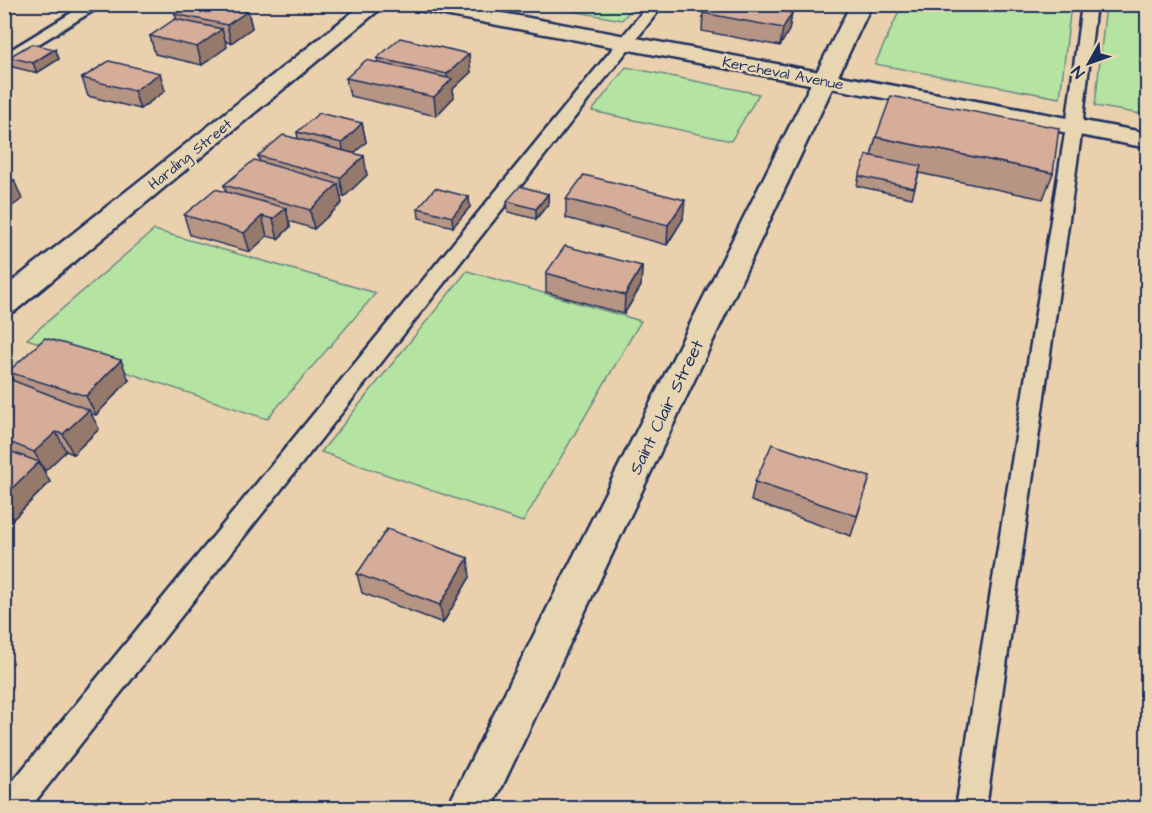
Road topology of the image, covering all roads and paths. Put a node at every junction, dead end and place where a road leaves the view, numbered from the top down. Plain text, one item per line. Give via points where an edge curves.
1 (98, 4) edge
2 (376, 4) edge
3 (418, 4) edge
4 (657, 4) edge
5 (862, 4) edge
6 (1089, 4) edge
7 (626, 44) junction
8 (4, 61) edge
9 (825, 81) junction
10 (1074, 127) junction
11 (1148, 141) edge
12 (4, 304) edge
13 (11, 808) edge
14 (469, 808) edge
15 (971, 808) edge

1 - 8 lane
2 - 12 street, Harding Street
3 - 7 street, Kercheval Avenue
4 - 7 lane
5 - 9 street, Saint Clair Street
6 - 10 lane
7 - 9 street, Kercheval Avenue
7 - 13 lane
9 - 10 street, Kercheval Avenue
9 - 14 street, Saint Clair Street
10 - 11 street, Kercheval Avenue
10 - 15 lane

